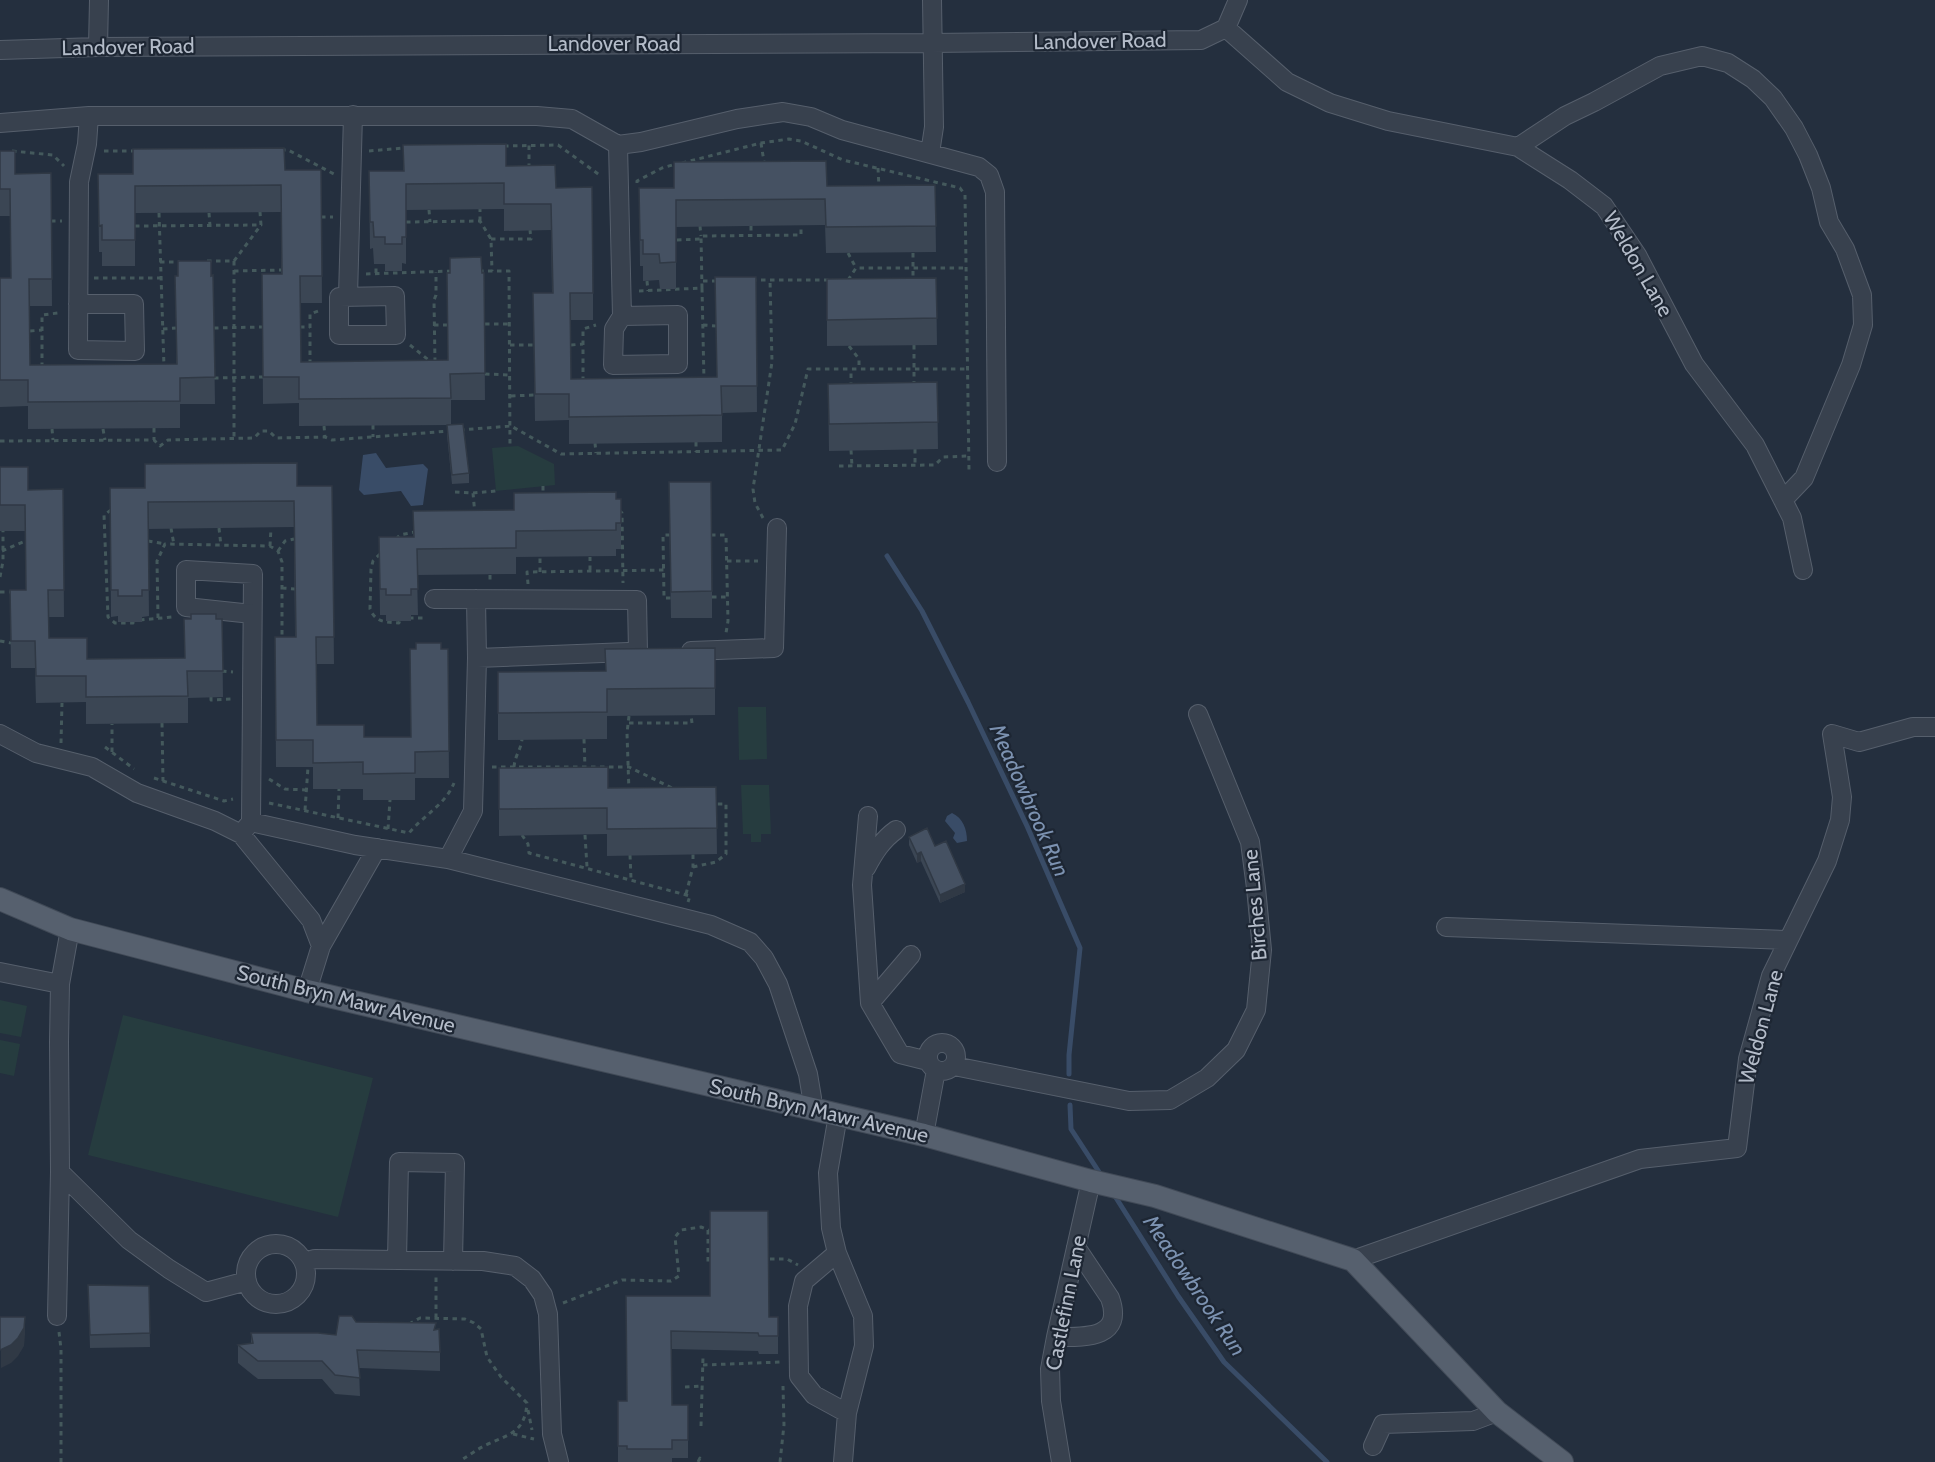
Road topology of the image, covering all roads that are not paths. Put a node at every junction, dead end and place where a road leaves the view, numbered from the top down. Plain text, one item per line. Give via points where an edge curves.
1 (99, 0) edge
2 (932, 0) edge
3 (1238, 0) edge
4 (1226, 28) junction
5 (931, 43) junction
6 (99, 46) junction
7 (0, 50) edge
8 (89, 116) junction
9 (353, 116) junction
10 (0, 123) edge
11 (618, 144) junction
12 (1518, 147) junction
13 (930, 153) junction
14 (348, 296) junction
15 (78, 304) dead end
16 (622, 316) dead end
17 (997, 462) dead end
18 (1783, 500) junction
19 (777, 528) road end
20 (1803, 570) dead end
21 (434, 599) dead end
22 (476, 599) junction
23 (252, 614) dead end
24 (638, 652) junction
25 (477, 658) junction
26 (1198, 714) dead end
27 (1935, 727) edge
28 (0, 734) edge
29 (868, 816) dead end
30 (246, 828) junction
31 (896, 830) dead end
32 (377, 848) junction
33 (448, 859) junction
34 (863, 872) junction
35 (0, 899) edge
36 (1446, 927) dead end
37 (70, 928) junction
38 (1787, 940) junction
39 (321, 946) junction
40 (911, 955) dead end
41 (0, 972) edge
42 (60, 984) junction
43 (307, 991) junction
44 (870, 1004) junction
45 (939, 1066) junction
46 (810, 1108) junction
47 (838, 1115) junction
48 (924, 1135) junction
49 (60, 1172) junction
50 (1096, 1182) junction
51 (1076, 1247) junction
52 (837, 1253) junction
53 (397, 1260) junction
54 (1353, 1260) junction
55 (445, 1261) junction
56 (304, 1262) junction
57 (247, 1281) junction
58 (57, 1316) road end
59 (1056, 1337) junction
60 (1497, 1412) junction
61 (847, 1413) junction
62 (1373, 1446) dead end
63 (559, 1462) edge
64 (843, 1462) edge
65 (1061, 1462) edge
66 (1562, 1462) edge

1 - 6 street
2 - 5 street
3 - 4 street
4 - 5 street, Landover Road via 1201,39
4 - 12 street, Weldon Lane via 1287,82 1330,103 1388,122
5 - 6 street, Landover Road
5 - 13 street via 934,127
6 - 7 street, Landover Road
8 - 9 street
8 - 10 street
8 - 15 street via 79,182
9 - 11 street via 560,118 584,125
9 - 14 street
11 - 13 street via 783,112
11 - 16 street
12 - 18 street, Weldon Lane via 1604,206 1637,255 1694,364 1755,445
12 - 18 street via 1565,116 1660,66 1702,56 1728,63 1773,98 1808,155 1829,222 1845,249 1862,295 1863,325 1804,477
13 - 17 street via 980,167 989,175 995,192
14 - 14 street via 339,297 339,335 396,335 395,296
18 - 20 street, Weldon Lane via 1792,518
19 - 24 street via 774,648
21 - 22 street
22 - 24 street via 637,600
22 - 25 street
23 - 30 street via 251,801
24 - 25 street
25 - 33 street via 473,811
26 - 45 street, Birches Lane via 1250,842 1256,888 1262,950 1256,1010 1236,1050 1207,1078 1170,1100 1129,1101
27 - 38 street, Weldon Lane via 1912,727 1859,742 1832,734 1842,797 1840,820 1827,861
28 - 30 street via 36,753 92,767 137,793
29 - 34 street, Birches Lane
30 - 32 street
30 - 39 street via 311,920
31 - 34 street via 878,847
32 - 33 street
32 - 39 street
33 - 46 street via 711,925 750,942 765,958 778,984 808,1074
34 - 44 street, Birches Lane
35 - 37 main road, South Bryn Mawr Avenue
36 - 38 street
37 - 42 street
37 - 43 main road, South Bryn Mawr Avenue
38 - 54 street, Weldon Lane via 1771,976 1748,1059 1737,1148 1640,1159
39 - 43 street
40 - 44 street
41 - 42 street
42 - 49 street
43 - 46 main road, South Bryn Mawr Avenue
44 - 45 street, Birches Lane via 900,1054
45 - 48 street
46 - 47 main road, South Bryn Mawr Avenue
47 - 48 main road, South Bryn Mawr Avenue
47 - 52 street via 828,1173 831,1228
48 - 50 main road, South Bryn Mawr Avenue
49 - 57 street via 129,1240 206,1292
49 - 58 street
50 - 51 street, Castlefinn Lane
50 - 54 main road, South Bryn Mawr Avenue via 1155,1196
51 - 59 street, Castlefinn Lane
51 - 59 street via 1110,1298 1113,1315 1105,1331 1097,1335
52 - 61 street via 863,1316 864,1346
52 - 61 street via 804,1281 798,1306 798,1364 799,1376 814,1395
53 - 55 street
53 - 55 street via 399,1162 456,1163
53 - 56 street
54 - 60 main road, South Bryn Mawr Avenue
55 - 63 street via 515,1266 532,1279 543,1295 547,1309 552,1434
56 - 57 street via 291,1248 271,1244 254,1253 246,1271
56 - 57 street via 305,1281 301,1290 285,1302 266,1302 251,1290
59 - 65 street, Castlefinn Lane via 1050,1369 1051,1401
60 - 62 street via 1473,1421 1383,1424
60 - 66 main road, South Bryn Mawr Avenue
61 - 64 street

